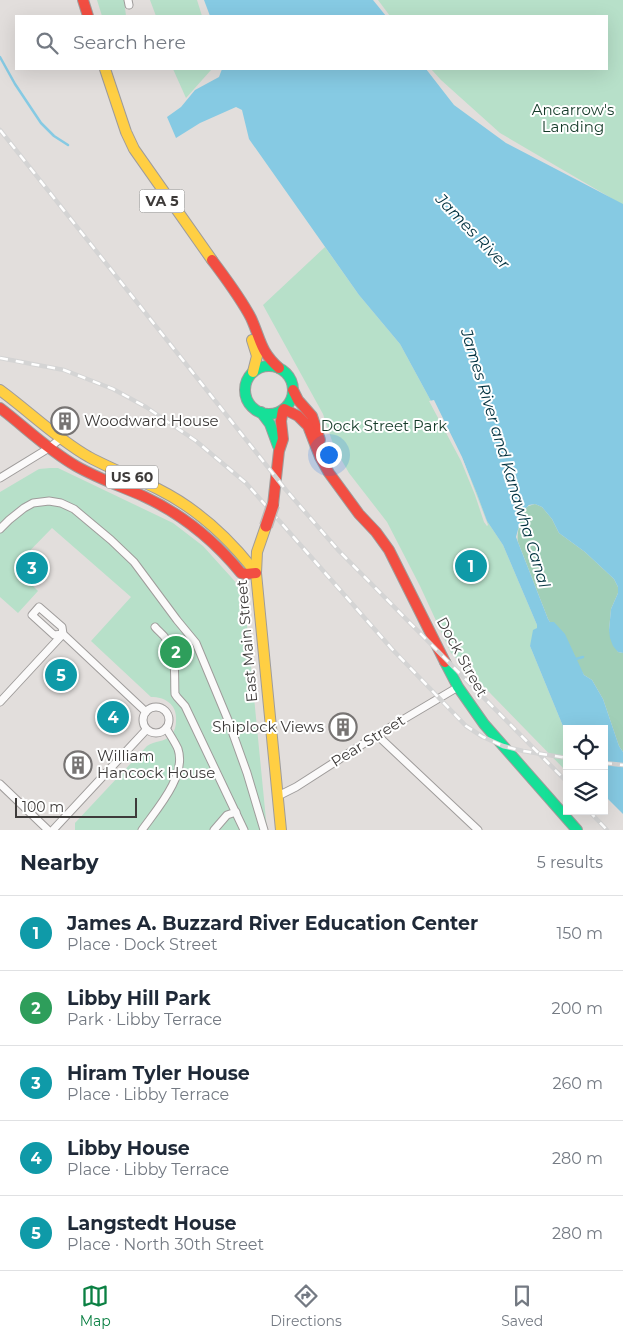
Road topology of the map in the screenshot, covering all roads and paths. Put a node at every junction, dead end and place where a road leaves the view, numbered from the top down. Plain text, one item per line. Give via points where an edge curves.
1 (76, 0) edge
2 (82, 0) edge
3 (81, 15) edge
4 (88, 15) edge
5 (98, 70) edge
6 (105, 70) edge
7 (279, 368) junction
8 (254, 372) junction
9 (0, 390) edge
10 (294, 390) junction
11 (0, 408) edge
12 (283, 409) junction
13 (261, 412) junction
14 (60, 439) junction
15 (49, 448) junction
16 (279, 451) junction
17 (0, 478) edge
18 (0, 529) edge
19 (376, 532) junction
20 (256, 573) junction
21 (155, 627) dead end
22 (63, 634) junction
23 (458, 687) junction
24 (0, 702) edge
25 (146, 712) junction
26 (166, 728) junction
27 (146, 730) junction
28 (377, 734) junction
29 (0, 784) edge
30 (278, 796) junction
31 (236, 812) junction
32 (48, 830) edge
33 (53, 830) edge
34 (142, 830) edge
35 (214, 830) edge
36 (244, 830) edge
37 (264, 830) edge
38 (281, 830) edge
39 (478, 830) edge
40 (577, 830) edge

1 - 3 main road
2 - 4 main road
5 - 8 main road, VA 5 via 128,153 236,304 256,353
6 - 7 main road, VA 5 via 137,155 240,299 266,354
7 - 8 main road via 268,366
7 - 10 main road, VA 5 via 288,374
8 - 13 main road, VA 5 via 248,378 246,396 250,405
9 - 14 main road, US 60
10 - 12 main road, VA 5 via 292,399
10 - 19 main road, Dock Street via 314,420 329,462
11 - 15 main road, US 60
12 - 13 main road via 274,413
12 - 16 main road, East Main Street / VA 5 via 283,439
12 - 19 main road, Dock Street via 306,423 329,473
13 - 16 main road, East Main Street / VA 5 via 273,428
14 - 15 street
14 - 20 main road, US 60 via 92,459 184,503 225,537
15 - 17 street
15 - 20 main road, US 60 via 76,466 163,506 210,539 241,572
16 - 20 main road, East Main Street / VA 5, bridge via 272,505 257,552
18 - 37 street via 33,503 62,503 74,509 134,562 196,643 247,772
19 - 23 main road, Dock Street via 393,558
20 - 30 main road, East Main Street
21 - 31 street via 171,648 175,694 185,706
22 - 22 street via 62,627 39,607 32,615 54,634
22 - 24 street
22 - 25 street
23 - 28 street, Pear Street
23 - 40 main road, Dock Street via 484,724
25 - 26 street via 158,708 165,712 169,720
25 - 27 street via 143,719
26 - 27 street via 159,733
26 - 34 street via 178,749 178,767 168,794
27 - 33 street
28 - 30 street, Pear Street
28 - 39 street
29 - 32 street
30 - 38 main road, East Main Street
31 - 35 street via 227,815
31 - 36 street

